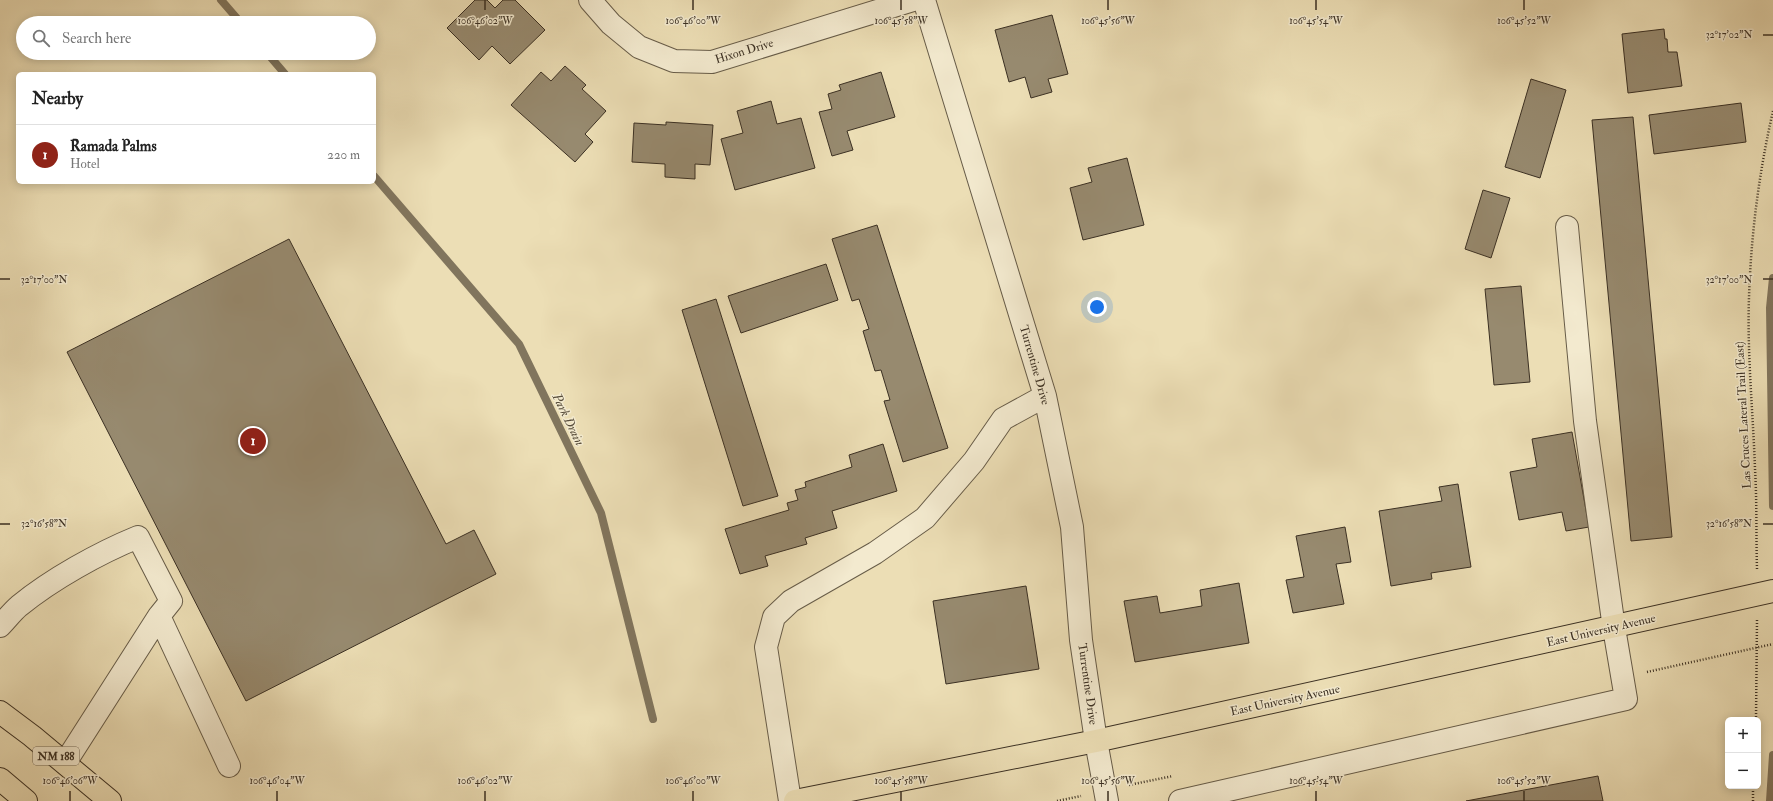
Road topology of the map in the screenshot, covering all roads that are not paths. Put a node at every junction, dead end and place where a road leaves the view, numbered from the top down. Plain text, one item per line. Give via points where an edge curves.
1 (590, 0) edge
2 (913, 0) edge
3 (924, 0) edge
4 (1567, 227) dead end
5 (1046, 396) junction
6 (1765, 593) edge
7 (159, 616) junction
8 (0, 626) edge
9 (1614, 628) junction
10 (0, 712) edge
11 (1096, 741) junction
12 (65, 763) junction
13 (229, 766) dead end
14 (0, 779) edge
15 (26, 801) edge
16 (110, 801) edge
17 (790, 801) edge
18 (795, 801) edge
19 (1107, 801) edge
20 (1180, 801) edge

1 - 2 street, Hixon Drive via 611,24 639,47 674,61 712,62
3 - 5 street, Turrentine Drive
4 - 9 street via 1585,421
5 - 11 street, Turrentine Drive via 1072,527 1081,640
5 - 17 street via 1003,419 974,461 925,518 875,553 791,601 774,617 766,647
6 - 9 main road, East University Avenue
7 - 8 street via 171,601 138,537 59,579 18,606
7 - 12 street
7 - 13 street
9 - 11 main road, East University Avenue
9 - 20 street via 1626,699
10 - 12 main road, NM 188
11 - 18 main road, East University Avenue
11 - 19 street, Turrentine Drive
12 - 16 main road, NM 188
14 - 15 main road

